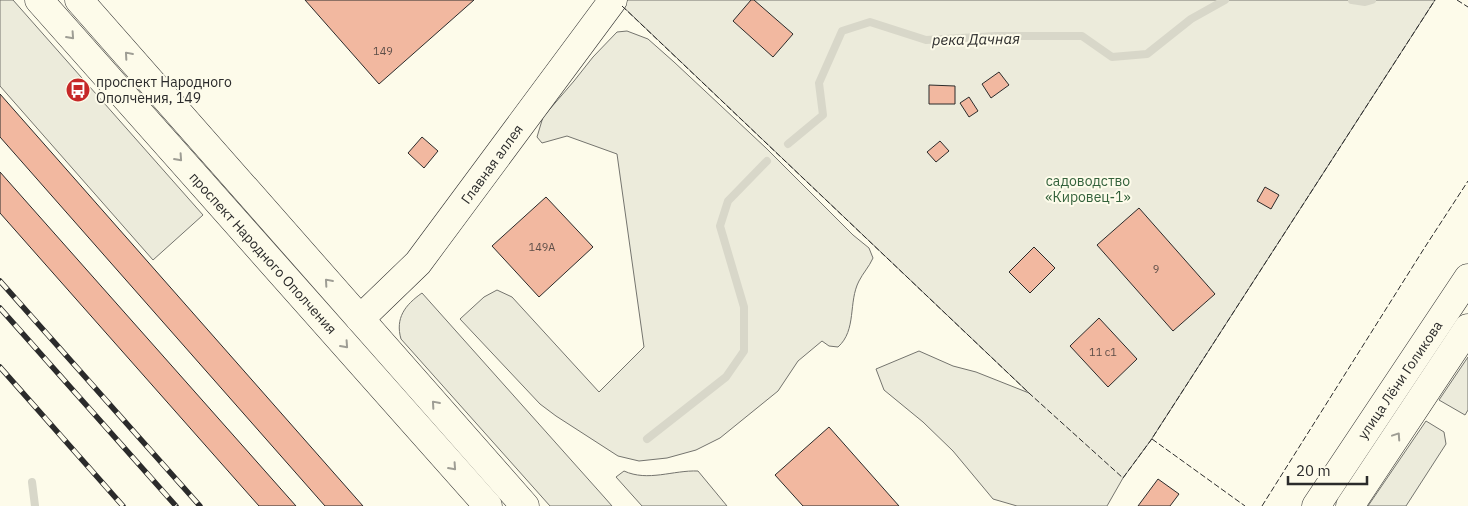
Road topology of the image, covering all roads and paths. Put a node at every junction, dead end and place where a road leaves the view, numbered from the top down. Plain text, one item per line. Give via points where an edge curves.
1 (39, 0) edge
2 (79, 0) edge
3 (613, 0) edge
4 (1468, 278) edge
5 (360, 319) junction
6 (1468, 328) edge
7 (488, 506) edge
8 (525, 506) edge
9 (1316, 506) edge
10 (1350, 506) edge

1 -> 7 main road, проспект Народного Ополчения
5 -> 2 main road, проспект Народного Ополчения
3 - 5 main road, Главная аллея via 418,263
4 - 9 main road, улица Лёни Голикова
8 -> 5 main road, проспект Народного Ополчения
10 -> 6 main road, улица Лёни Голикова

